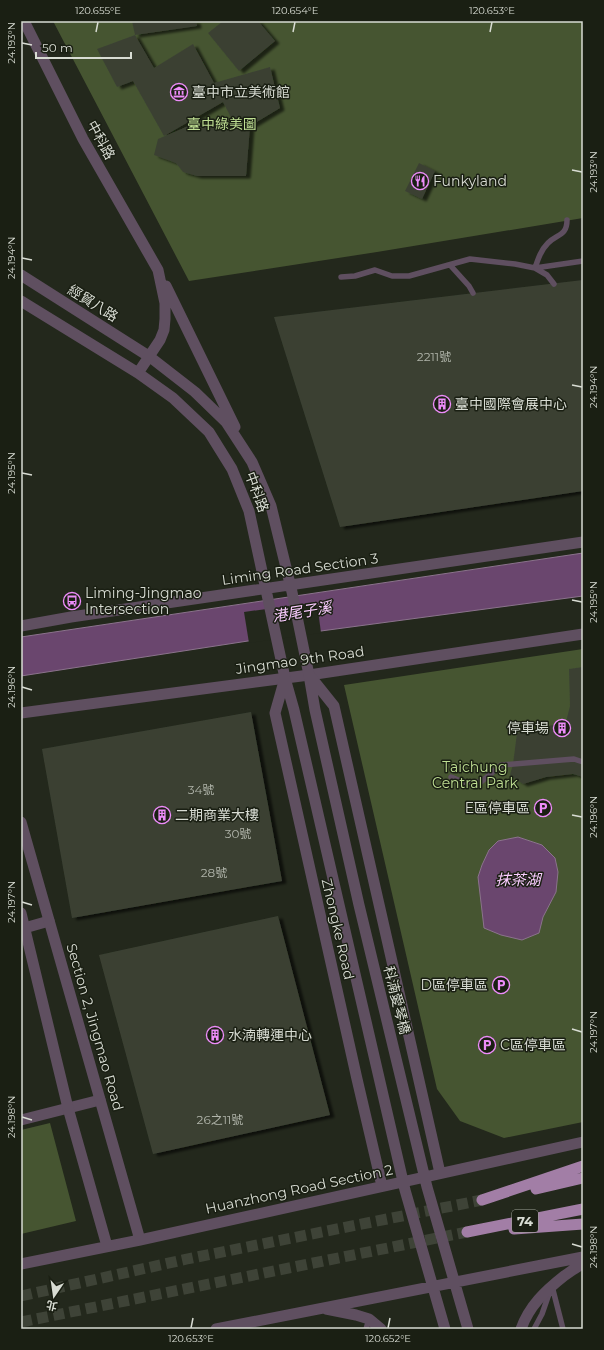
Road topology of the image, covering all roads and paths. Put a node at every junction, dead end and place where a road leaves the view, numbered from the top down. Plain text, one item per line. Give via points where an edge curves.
1 (24, 21) edge
2 (567, 220) dead end
3 (583, 261) edge
4 (450, 266) junction
5 (535, 268) junction
6 (158, 270) junction
7 (21, 275) edge
8 (341, 277) dead end
9 (554, 284) dead end
10 (473, 293) dead end
11 (21, 300) edge
12 (150, 357) junction
13 (138, 373) junction
14 (252, 462) junction
15 (583, 542) edge
16 (290, 586) junction
17 (266, 589) junction
18 (21, 626) edge
19 (583, 634) edge
20 (309, 674) junction
21 (285, 678) junction
22 (21, 713) edge
23 (583, 762) edge
24 (451, 777) dead end
25 (21, 822) edge
26 (21, 913) edge
27 (49, 921) junction
28 (23, 929) edge
29 (100, 1100) junction
30 (68, 1108) junction
31 (21, 1120) edge
32 (583, 1142) edge
33 (583, 1166) edge
34 (440, 1173) junction
35 (583, 1178) edge
36 (382, 1186) junction
37 (583, 1209) edge
38 (583, 1224) edge
39 (140, 1240) junction
40 (108, 1246) junction
41 (583, 1257) edge
42 (21, 1264) edge
43 (583, 1264) edge
44 (552, 1286) junction
45 (319, 1308) junction
46 (367, 1324) edge
47 (216, 1329) edge
48 (376, 1329) edge
49 (381, 1329) edge
50 (445, 1329) edge
51 (468, 1329) edge
52 (521, 1329) edge
53 (534, 1329) edge
54 (563, 1329) edge

1 - 6 street, 中科路 via 83,139
2 - 5 lane via 565,232 548,242 541,251
3 - 5 lane
4 - 5 lane via 470,259
4 - 8 lane via 409,276 392,276 375,270
4 - 10 lane
5 - 9 lane via 547,275
6 - 12 street, 中科路 via 165,303 164,330
6 - 14 street, 中科路
7 - 12 street, 經貿八路
11 - 13 street
12 - 13 street, 中科路
12 - 14 street, 中科路 via 195,392 226,422
13 - 17 street, 中科路 via 173,398 209,432 232,469 249,511
14 - 16 street, 中科路 via 271,506
15 - 16 street, Liming Road Section 3
16 - 17 street, Liming Road Section 3
16 - 20 street, 中科路
17 - 18 street, Liming Road Section 3
17 - 21 street, 中科路
19 - 20 street, Jingmao 9th Road
20 - 21 street, Jingmao 9th Road
20 - 34 street via 334,706
20 - 51 street, 科湳愛琴橋 via 358,905 427,1187
21 - 22 street, Jingmao 9th Road
21 - 36 street, Zhongke Road via 275,713
21 - 50 street via 405,1190
23 - 24 lane via 574,759 501,765 481,782 463,782
25 - 27 street, Section 2, Jingmao Road
26 - 28 street
27 - 28 street
27 - 29 street, Section 2, Jingmao Road
28 - 30 street
29 - 30 street
29 - 39 street, Section 2, Jingmao Road
30 - 31 street
30 - 40 street
32 - 34 street, Huanzhong Road Section 2
33 - 35 highway, 74 via 482,1200
34 - 36 street, Huanzhong Road Section 2
36 - 39 street, Huanzhong Road Section 2
37 - 38 highway, 74 via 468,1232
39 - 40 street, Huanzhong Road Section 2
40 - 42 street, Huanzhong Road Section 2
41 - 45 street
43 - 44 street
44 - 52 street via 538,1298
44 - 53 lane
44 - 54 lane
45 - 46 street via 356,1315
45 - 47 street
46 - 48 lane
46 - 49 street

